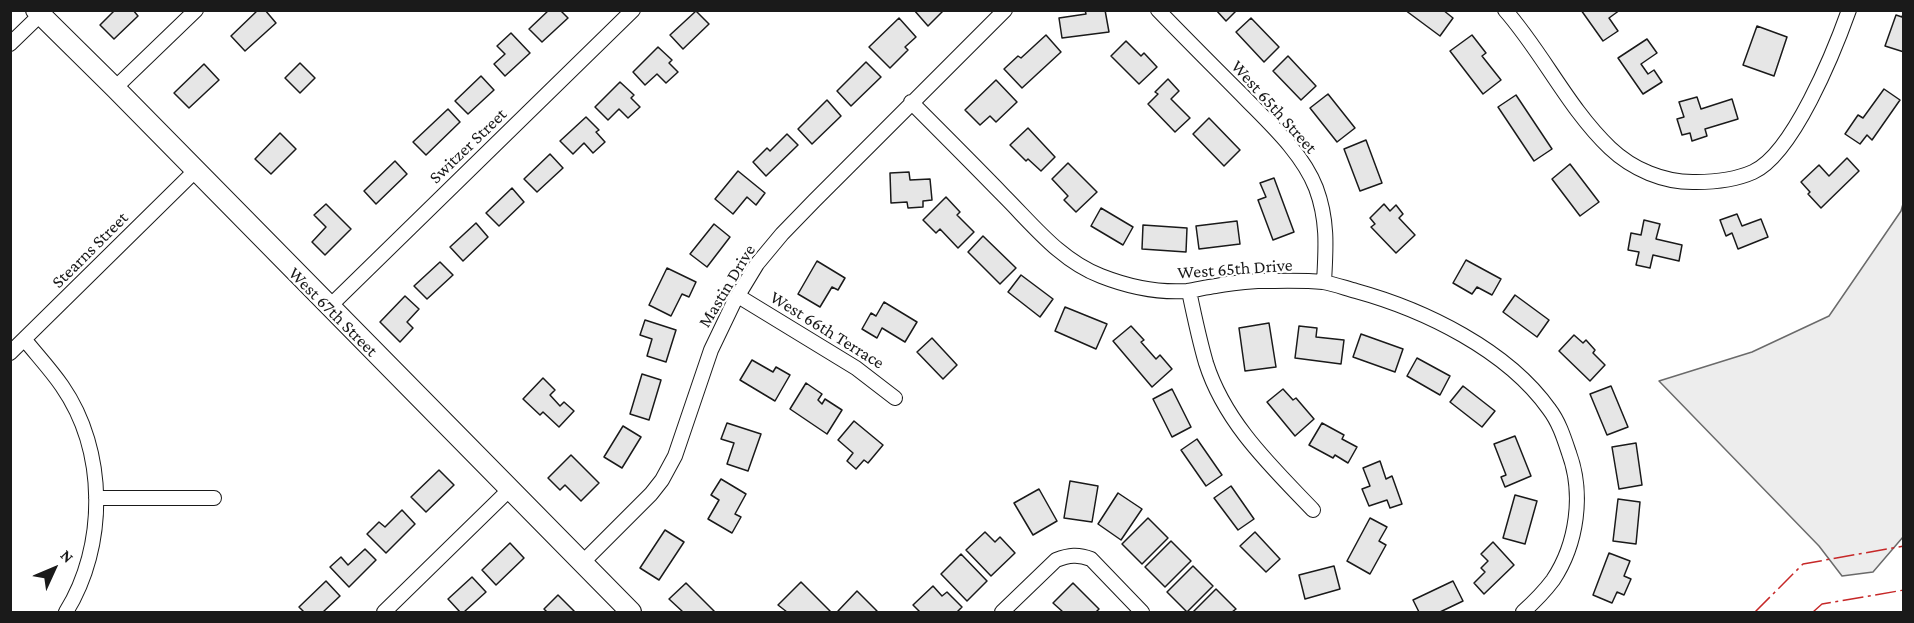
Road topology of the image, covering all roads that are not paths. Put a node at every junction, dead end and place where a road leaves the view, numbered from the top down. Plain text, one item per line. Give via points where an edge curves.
1 (196, 10) edge
2 (633, 10) edge
3 (1005, 10) edge
4 (1158, 10) edge
5 (1505, 10) edge
6 (1849, 10) edge
7 (38, 13) edge
8 (10, 44) edge
9 (115, 88) junction
10 (911, 102) junction
11 (195, 171) junction
12 (1324, 282) junction
13 (1189, 291) junction
14 (738, 296) junction
15 (329, 308) junction
16 (25, 340) junction
17 (10, 353) edge
18 (895, 398) dead end
19 (509, 490) junction
20 (96, 498) junction
21 (214, 498) dead end
22 (1313, 510) dead end
23 (582, 563) junction
24 (66, 612) edge
25 (384, 612) edge
26 (631, 612) edge
27 (1002, 612) edge
28 (1142, 612) edge
29 (1523, 612) edge

1 - 9 street
2 - 15 street, Switzer Street
3 - 10 street, Mastin Drive
4 - 12 street, West 65th Street via 1303,163 1316,186 1323,212 1327,237
5 - 6 street via 1590,127 1610,148 1634,166 1683,183 1730,180 1755,171 1774,158 1822,77
7 - 8 street
7 - 9 street, West 67th Street
9 - 11 street, West 67th Street
10 - 13 street, West 65th Drive via 1064,255 1087,270 1127,285
10 - 14 street, Mastin Drive via 782,234 757,264
11 - 15 street, West 67th Street
11 - 16 street, Stearns Street
12 - 13 street, West 65th Drive via 1260,281
12 - 29 street, West 65th Drive via 1415,311 1454,330 1519,376 1550,409 1574,467 1574,529 1562,564 1543,593
13 - 22 street via 1207,364 1222,400 1262,457
14 - 18 street, West 66th Terrace via 856,368
14 - 23 street, Mastin Drive via 711,350 675,456 662,480
15 - 19 street, West 67th Street
16 - 17 street, Stearns Street
16 - 20 street via 63,387 78,416 90,450
19 - 23 street, West 67th Street
19 - 25 street
20 - 21 street
20 - 24 street via 91,551
23 - 26 street, West 67th Street
27 - 28 street via 1056,560 1079,555 1090,559

